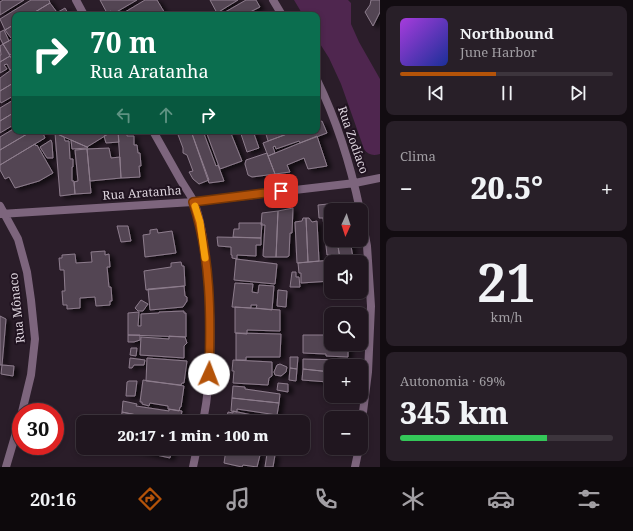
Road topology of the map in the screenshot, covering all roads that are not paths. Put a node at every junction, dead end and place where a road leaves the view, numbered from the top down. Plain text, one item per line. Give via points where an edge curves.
1 (76, 0) edge
2 (273, 0) edge
3 (82, 12) edge
4 (280, 12) edge
5 (320, 87) edge
6 (155, 134) edge
7 (380, 178) edge
8 (354, 183) junction
9 (193, 202) junction
10 (358, 203) edge
11 (0, 206) edge
12 (2, 214) edge
13 (368, 246) edge
14 (24, 403) edge
15 (363, 411) edge
16 (204, 415) edge
17 (12, 447) edge
18 (196, 455) edge
19 (357, 455) edge
20 (6, 467) edge
21 (193, 467) edge
22 (355, 467) edge

1 - 3 street
2 - 4 street
5 - 8 street, Rua Zodíaco
6 - 9 street
7 - 8 street, Rua Aratanha
8 - 9 street, Rua Aratanha
8 - 10 street, Rua Zodíaco
9 - 12 street, Rua Aratanha
9 - 16 street via 200,222 210,296 209,374
11 - 12 street, Rua Mônaco
12 - 14 street, Rua Mônaco via 18,239 27,272 35,339 31,375
13 - 15 street via 371,306
17 - 20 street
18 - 21 street
19 - 22 street

